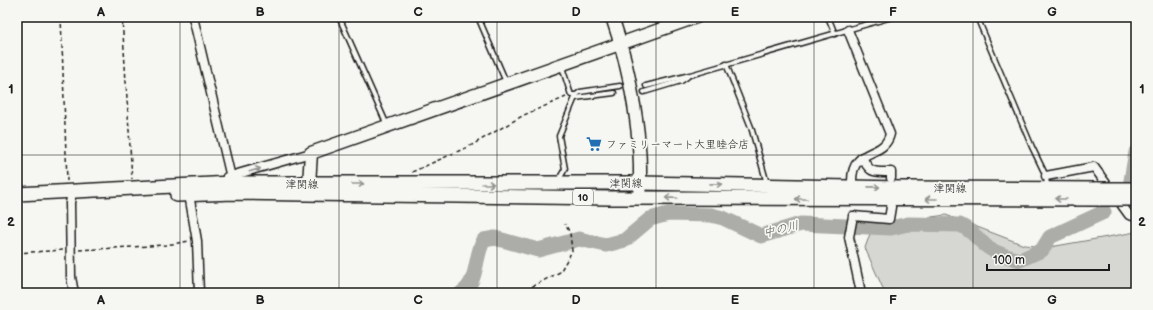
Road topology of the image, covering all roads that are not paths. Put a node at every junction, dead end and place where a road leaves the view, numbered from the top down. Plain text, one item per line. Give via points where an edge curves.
1 (193, 17) edge
2 (340, 17) edge
3 (478, 17) edge
4 (612, 17) edge
5 (696, 17) edge
6 (828, 17) edge
7 (892, 17) edge
8 (977, 17) edge
9 (848, 30) junction
10 (835, 34) junction
11 (622, 44) junction
12 (561, 64) junction
13 (726, 64) junction
14 (690, 75) junction
15 (507, 84) junction
16 (620, 86) dead end
17 (646, 86) dead end
18 (644, 92) dead end
19 (614, 93) dead end
20 (574, 96) junction
21 (388, 127) junction
22 (311, 153) junction
23 (862, 157) junction
24 (891, 178) dead end
25 (766, 180) dead end
26 (852, 181) dead end
27 (1047, 182) junction
28 (640, 183) junction
29 (233, 184) junction
30 (309, 184) junction
31 (556, 184) junction
32 (70, 192) junction
33 (17, 194) edge
34 (190, 194) junction
35 (1098, 194) junction
36 (1135, 196) edge
37 (638, 197) junction
38 (891, 207) dead end
39 (1136, 217) edge
40 (860, 288) dead end
41 (74, 293) edge
42 (199, 293) edge

1 - 29 street
2 - 21 lane
3 - 15 lane
4 - 11 street
5 - 11 street
6 - 10 lane
7 - 9 lane
8 - 27 lane
9 - 10 lane
9 - 23 street via 890,134 881,147
10 - 13 lane
11 - 12 street
11 - 28 street via 636,126
12 - 15 street
12 - 20 lane
13 - 14 lane
13 - 25 lane via 751,127
14 - 17 lane
14 - 18 lane via 681,81
15 - 21 street
16 - 20 lane via 580,92
19 - 20 lane
20 - 31 lane via 559,136 565,169
21 - 22 street
29 -> 22 street
22 - 30 street
23 - 24 street via 869,170 891,172
23 - 26 street via 852,170
28 -> 27 main road, 津関線 / 10 via 902,188
27 - 35 main road, 津関線 / 10
27 - 39 street via 1094,167 1129,215
28 - 31 main road, 津関線 / 10
28 - 37 street
29 - 30 main road, 津関線 / 10
29 - 32 main road, 津関線 / 10
29 - 34 main road, 津関線 / 10
29 - 37 main road, 津関線 / 10
30 -> 31 main road, 津関線 / 10
32 - 33 main road, 津関線 / 10
32 - 34 main road, 津関線 / 10
32 - 41 street via 71,277
34 - 42 street via 197,241
35 - 36 main road, 津関線 / 10, bridge
35 -> 37 main road, 津関線 / 10
38 - 40 street via 889,219 853,216 850,245

